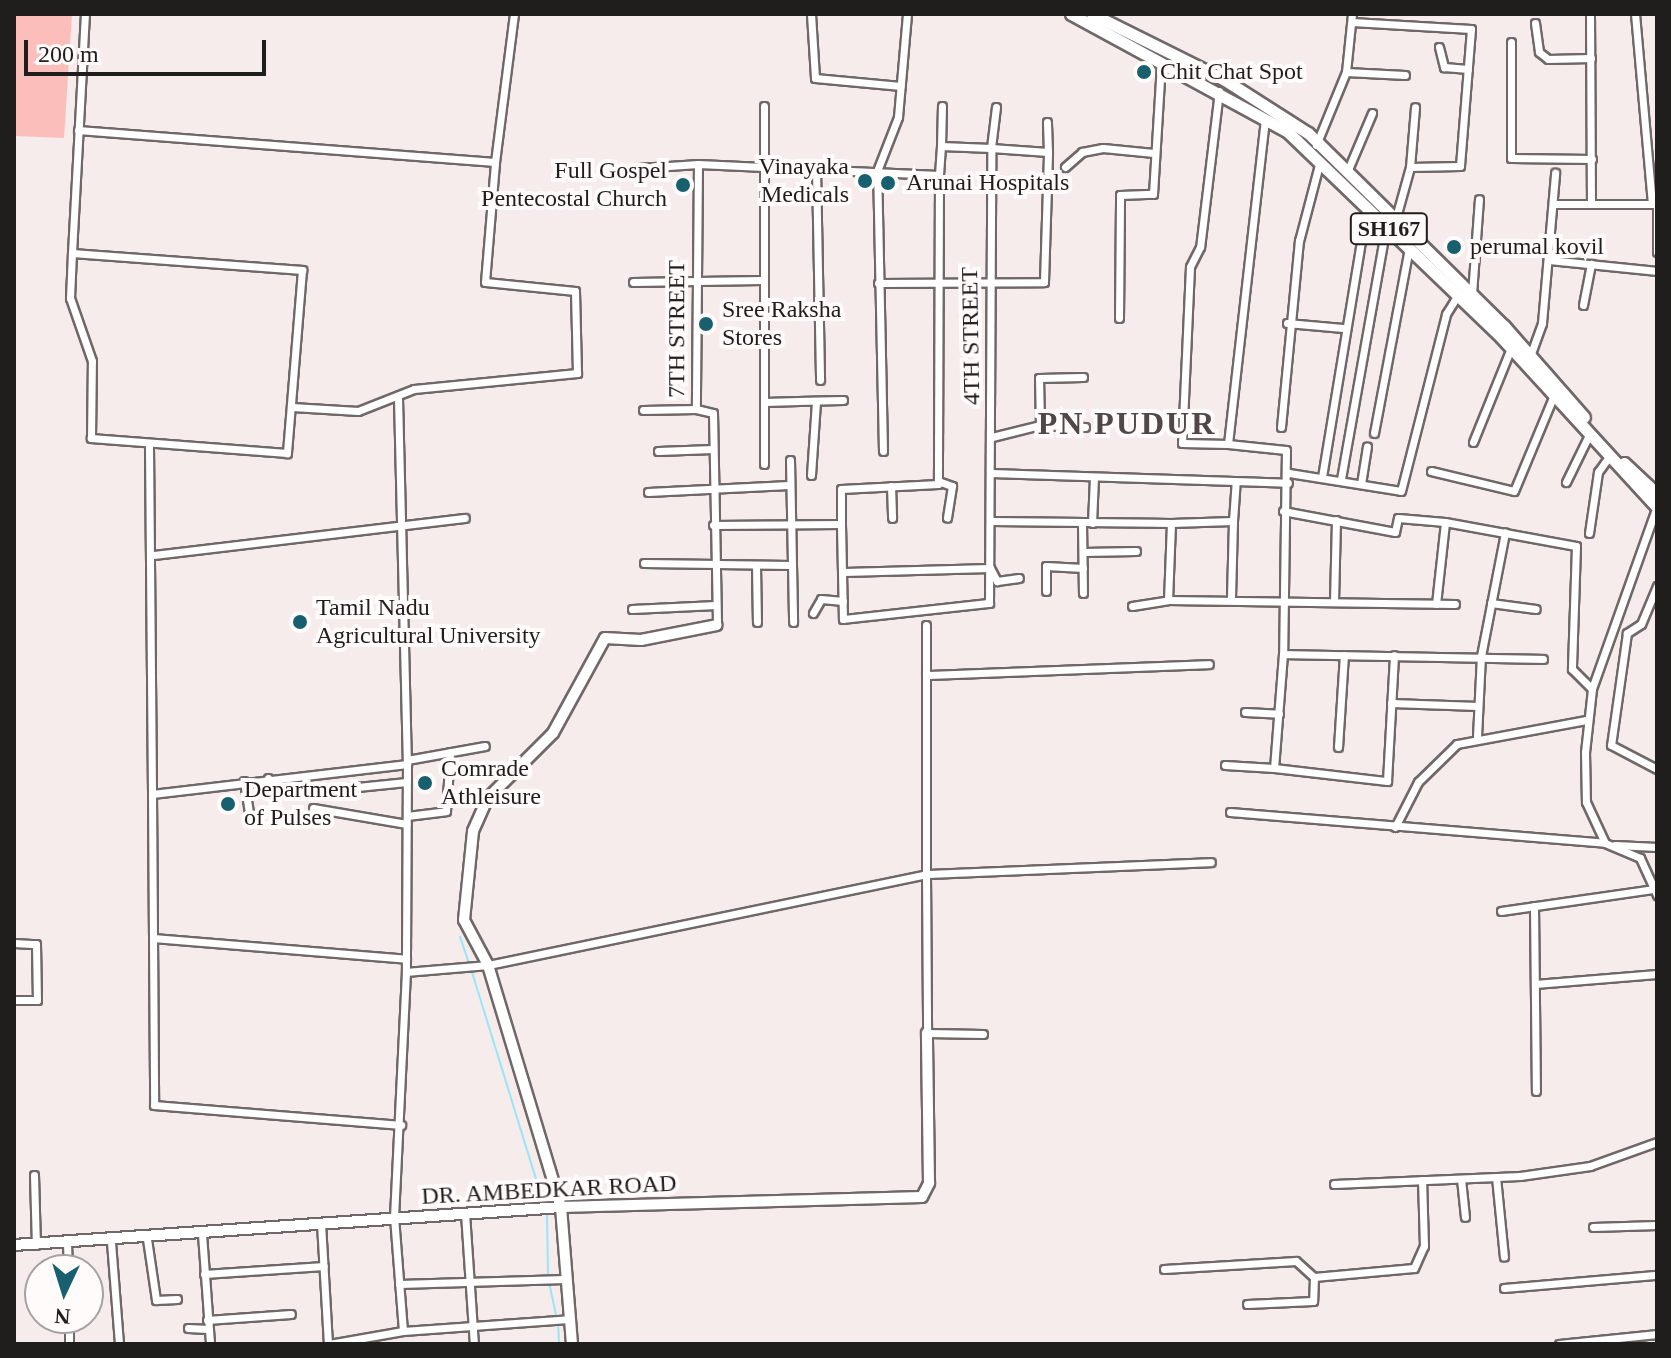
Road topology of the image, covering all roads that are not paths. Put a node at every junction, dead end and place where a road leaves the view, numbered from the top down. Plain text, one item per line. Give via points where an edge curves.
1 (85, 14) edge
2 (514, 14) edge
3 (811, 14) edge
4 (907, 14) edge
5 (1071, 14) edge
6 (1590, 14) edge
7 (1635, 14) edge
8 (1095, 18) edge
9 (1352, 18) edge
10 (1535, 23) dead end
11 (1511, 42) dead end
12 (1439, 47) dead end
13 (1591, 58) junction
14 (1161, 64) junction
15 (1468, 69) junction
16 (1346, 72) junction
17 (1405, 75) dead end
18 (901, 86) junction
19 (1219, 91) junction
20 (764, 106) dead end
21 (942, 106) dead end
22 (996, 107) dead end
23 (1415, 107) dead end
24 (1372, 113) dead end
25 (1265, 116) junction
26 (1047, 122) dead end
27 (78, 130) junction
28 (941, 146) junction
29 (1315, 147) junction
30 (991, 148) junction
31 (1048, 152) junction
32 (1154, 153) junction
33 (1592, 159) junction
34 (1320, 161) junction
35 (495, 162) junction
36 (698, 164) junction
37 (764, 167) junction
38 (1065, 167) dead end
39 (1410, 167) junction
40 (639, 168) dead end
41 (816, 168) junction
42 (877, 171) junction
43 (1347, 172) junction
44 (1555, 173) dead end
45 (939, 175) junction
46 (1479, 199) dead end
47 (1591, 202) junction
48 (1554, 204) junction
49 (1654, 204) edge
50 (1367, 206) junction
51 (1390, 224) junction
52 (1409, 248) junction
53 (1657, 252) edge
54 (72, 253) junction
55 (1549, 260) junction
56 (1591, 264) junction
57 (1657, 271) edge
58 (697, 280) junction
59 (762, 280) junction
60 (633, 282) dead end
61 (935, 282) junction
62 (878, 283) junction
63 (989, 284) junction
64 (1472, 294) junction
65 (1458, 295) junction
66 (1583, 305) dead end
67 (1119, 318) dead end
68 (1287, 323) junction
69 (1343, 328) junction
70 (1511, 348) junction
71 (1528, 360) junction
72 (1083, 377) dead end
73 (820, 380) dead end
74 (1554, 395) junction
75 (398, 398) junction
76 (843, 400) dead end
77 (816, 401) junction
78 (764, 402) junction
79 (292, 407) junction
80 (696, 409) junction
81 (643, 410) dead end
82 (1040, 425) junction
83 (1085, 427) dead end
84 (1281, 427) dead end
85 (1374, 433) dead end
86 (1589, 435) junction
87 (992, 437) junction
88 (1287, 441) dead end
89 (1473, 442) dead end
90 (1228, 444) junction
91 (1367, 446) dead end
92 (149, 447) junction
93 (713, 449) junction
94 (1286, 450) junction
95 (658, 451) dead end
96 (883, 451) dead end
97 (1609, 457) junction
98 (790, 460) dead end
99 (764, 464) dead end
100 (1431, 471) dead end
101 (991, 473) junction
102 (1289, 473) junction
103 (811, 475) dead end
104 (1094, 477) junction
105 (1322, 477) junction
106 (1341, 479) junction
107 (938, 481) junction
108 (1236, 482) junction
109 (1566, 482) dead end
110 (1288, 483) junction
111 (1361, 484) junction
112 (789, 485) junction
113 (891, 486) junction
114 (713, 491) junction
115 (648, 492) dead end
116 (1657, 494) edge
117 (1657, 506) edge
118 (1283, 511) junction
119 (465, 518) dead end
120 (892, 518) dead end
121 (947, 518) dead end
122 (1336, 520) junction
123 (991, 521) junction
124 (1233, 521) junction
125 (1445, 522) junction
126 (1082, 523) junction
127 (1092, 523) junction
128 (1171, 523) junction
129 (841, 524) junction
130 (402, 525) junction
131 (713, 525) junction
132 (788, 525) junction
133 (1505, 532) junction
134 (1589, 533) dead end
135 (1136, 551) dead end
136 (1083, 552) junction
137 (153, 555) junction
138 (644, 563) dead end
139 (713, 563) junction
140 (790, 565) junction
141 (756, 566) junction
142 (990, 568) junction
143 (1083, 568) junction
144 (844, 572) junction
145 (1019, 578) dead end
146 (1657, 586) edge
147 (1046, 591) dead end
148 (1083, 593) dead end
149 (1168, 600) junction
150 (1231, 600) junction
151 (843, 601) junction
152 (1285, 601) junction
153 (1334, 602) junction
154 (1491, 603) junction
155 (1436, 604) junction
156 (1455, 604) dead end
157 (716, 605) junction
158 (1132, 606) dead end
159 (632, 609) dead end
160 (1536, 609) dead end
161 (813, 613) dead end
162 (757, 622) dead end
163 (793, 622) dead end
164 (717, 625) joint
165 (926, 625) dead end
166 (1283, 654) junction
167 (1344, 655) junction
168 (1394, 655) junction
169 (1481, 656) junction
170 (1543, 659) dead end
171 (1209, 664) dead end
172 (926, 675) junction
173 (1592, 689) junction
174 (1391, 703) junction
175 (1478, 706) junction
176 (1245, 712) dead end
177 (1279, 714) junction
178 (1587, 720) junction
179 (1477, 737) junction
180 (485, 746) dead end
181 (1338, 747) dead end
182 (450, 752) junction
183 (407, 762) junction
184 (1225, 765) dead end
185 (1274, 768) junction
186 (1657, 769) edge
187 (268, 778) junction
188 (244, 781) junction
189 (407, 782) junction
190 (318, 791) dead end
191 (268, 793) dead end
192 (152, 794) junction
193 (313, 808) dead end
194 (249, 812) dead end
195 (1230, 812) dead end
196 (407, 820) junction
197 (1395, 827) junction
198 (1607, 844) junction
199 (1657, 847) edge
200 (1211, 862) dead end
201 (926, 874) junction
202 (1656, 892) edge
203 (1534, 906) junction
204 (1501, 911) dead end
205 (153, 938) junction
206 (14, 943) edge
207 (406, 959) junction
208 (482, 966) junction
209 (406, 972) junction
210 (1657, 974) edge
211 (1535, 984) junction
212 (14, 1000) edge
213 (927, 1033) junction
214 (983, 1034) dead end
215 (1536, 1091) dead end
216 (401, 1125) junction
217 (1657, 1142) edge
218 (34, 1175) dead end
219 (1496, 1177) junction
220 (1461, 1179) junction
221 (1422, 1180) junction
222 (1334, 1184) dead end
223 (561, 1207) junction
224 (465, 1213) junction
225 (394, 1217) junction
226 (1465, 1217) dead end
227 (321, 1223) junction
228 (1657, 1225) edge
229 (1593, 1227) dead end
230 (202, 1234) junction
231 (147, 1239) junction
232 (111, 1242) junction
233 (67, 1243) junction
234 (14, 1245) edge
235 (36, 1245) junction
236 (67, 1254) edge
237 (1504, 1257) dead end
238 (324, 1266) junction
239 (1164, 1269) dead end
240 (204, 1274) junction
241 (1657, 1275) edge
242 (1314, 1277) junction
243 (565, 1279) junction
244 (470, 1281) junction
245 (399, 1284) junction
246 (1504, 1288) dead end
247 (177, 1299) dead end
248 (1247, 1304) dead end
249 (291, 1314) dead end
250 (569, 1319) junction
251 (207, 1320) junction
252 (472, 1325) junction
253 (188, 1328) dead end
254 (208, 1329) junction
255 (403, 1331) junction
256 (1657, 1334) edge
257 (1596, 1342) edge
258 (119, 1344) edge
259 (210, 1344) edge
260 (328, 1344) edge
261 (474, 1344) edge
262 (572, 1344) edge
263 (1559, 1344) edge

1 - 27 street
2 - 35 street
3 - 18 street via 815,78
4 - 18 street
5 - 8 main road, SH167
6 - 13 street
7 - 49 street
8 - 14 main road, SH167
8 - 29 main road, SH167 via 1260,99
9 - 15 street via 1471,29
9 - 16 street
10 - 13 street via 1539,52 1548,59
11 - 33 street via 1511,158
12 - 15 street via 1444,67
13 - 33 street
14 - 19 main road, SH167
14 - 32 street
15 - 39 street via 1459,168
16 - 17 street
16 - 29 street
18 - 42 street via 898,117
19 - 25 main road, SH167
19 - 90 street via 1200,247 1190,267 1182,443
20 - 37 street
21 - 28 street
22 - 30 street, 4TH STREET
23 - 39 street
24 - 43 street
25 - 29 main road, SH167
25 - 90 street
26 - 31 street
27 - 35 street
27 - 54 street
28 - 30 street
28 - 45 street
29 - 34 main road, SH167
29 - 43 main road, SH167
30 - 31 street
30 - 63 street, 4TH STREET
31 - 63 street via 1044,282
32 - 38 street via 1103,148 1082,152
32 - 67 street via 1153,194 1120,195
33 - 47 street
34 - 50 main road, SH167
34 - 68 street
35 - 75 street via 485,282 575,291 577,373 414,389
36 - 37 street
36 - 40 street
36 - 58 street, 7TH STREET
37 - 41 street
37 - 59 street
39 - 51 street
41 - 42 street
41 - 73 street
42 - 45 street
42 - 62 street
43 - 51 main road, SH167
44 - 48 street
45 - 61 street
46 - 64 street
47 - 48 street
47 - 49 street
48 - 55 street
49 - 53 street
50 - 51 main road, SH167
50 - 69 street
51 - 52 main road, SH167
51 - 64 main road, SH167
51 - 106 street
52 - 65 main road, SH167
52 - 85 street
54 - 79 street via 302,270
54 - 92 street via 71,306 92,361 91,438
55 - 56 street
55 - 71 street
56 - 57 street
56 - 66 street
58 - 59 street
58 - 60 street
58 - 80 street, 7TH STREET
59 - 78 street
61 - 62 street
61 - 63 street
61 - 107 street
62 - 96 street
63 - 87 street, 4TH STREET
64 - 71 main road, SH167
65 - 70 main road, SH167
65 - 111 street via 1446,314 1401,491
68 - 69 street
68 - 84 street
69 - 105 street
70 - 71 main road, SH167
70 - 89 street
71 - 74 main road, SH167
71 - 116 main road, SH167
72 - 82 street via 1039,378
74 - 86 main road, SH167
74 - 100 street via 1514,491
75 - 79 street via 358,411
75 - 130 street
76 - 77 street
77 - 78 street
77 - 103 street
78 - 99 street
79 - 92 street via 284,455
80 - 81 street
80 - 93 street, 7TH STREET via 713,413
82 - 83 street
82 - 87 street
86 - 97 main road, SH167
86 - 109 street
87 - 101 street, 4TH STREET
88 - 94 street
90 - 94 street
91 - 111 street
92 - 137 street
93 - 95 street
93 - 114 street, 7TH STREET
94 - 102 street
97 - 117 main road, SH167
97 - 134 street via 1598,472
98 - 112 street
101 - 104 street
101 - 123 street, 4TH STREET
102 - 105 street
102 - 110 street
104 - 108 street
104 - 127 street
105 - 106 street
106 - 111 street
107 - 113 street
107 - 121 street via 952,486
108 - 110 street
108 - 124 street
110 - 118 street
112 - 114 street
112 - 132 street
113 - 120 street
113 - 129 street via 841,489
114 - 115 street
114 - 131 street, 7TH STREET
117 - 173 street
118 - 122 street
118 - 152 street
119 - 130 street
122 - 125 street via 1395,532 1398,518
122 - 153 street
123 - 126 street
123 - 142 street, 4TH STREET
124 - 128 street
124 - 150 street
125 - 133 street
125 - 155 street
126 - 127 street
126 - 136 street
127 - 128 street
128 - 149 street
129 - 132 street
129 - 144 street
130 - 137 street
130 - 183 street
131 - 132 street
131 - 139 street, 7TH STREET
132 - 140 street
133 - 154 street
133 - 173 street via 1576,546 1572,669
135 - 136 street
136 - 143 street
137 - 192 street
138 - 139 street
139 - 141 street
139 - 157 street, 7TH STREET
140 - 141 street
140 - 163 street
141 - 162 street
142 - 144 street
142 - 145 street via 997,581
142 - 151 street, 4TH STREET via 989,603 843,619
143 - 147 street via 1046,566
143 - 148 street
144 - 151 street
146 - 186 street via 1641,624 1627,633 1611,745
149 - 150 street
149 - 158 street
150 - 152 street
151 - 161 street via 821,599
152 - 153 street
152 - 166 street
153 - 155 street
154 - 160 street
154 - 169 street
155 - 156 street
157 - 159 street
157 - 164 street, 7TH STREET
164 - 208 street via 641,640 605,638 553,733 487,799 473,831 464,920
165 - 172 street
166 - 167 street
166 - 177 street
167 - 168 street
167 - 181 street
168 - 169 street
168 - 174 street
169 - 170 street
169 - 175 street
171 - 172 street
172 - 201 street
173 - 178 street
174 - 175 street
174 - 185 street via 1387,781
175 - 179 street
176 - 177 street
177 - 185 street
178 - 179 street
178 - 198 street via 1586,802
179 - 197 street via 1433,761
180 - 182 street
182 - 183 street
182 - 196 street via 446,811
183 - 187 street
183 - 189 street
184 - 185 street
187 - 188 street
187 - 191 street
188 - 192 street
188 - 194 street
189 - 190 street
189 - 196 street
192 - 205 street
193 - 196 street
195 - 197 street
196 - 207 street
197 - 198 street
198 - 199 street
198 - 202 street via 1640,858
200 - 201 street
201 - 208 street
201 - 213 street
202 - 203 street
203 - 204 street
203 - 211 street
205 - 207 street
205 - 216 street via 154,1105
206 - 212 street via 36,944 37,1000
207 - 209 street
208 - 209 street
208 - 223 street
209 - 216 street
210 - 211 street
211 - 215 street
213 - 214 street
213 - 223 street, DR. AMBEDKAR ROAD via 929,1183 922,1197
216 - 225 street
217 - 219 street via 1590,1166
218 - 235 street
219 - 220 street
219 - 237 street
220 - 221 street
220 - 226 street
221 - 222 street
221 - 242 street via 1424,1246 1414,1268
223 - 224 street, DR. AMBEDKAR ROAD
223 - 243 street
224 - 225 street, DR. AMBEDKAR ROAD
224 - 244 street
225 - 227 street, DR. AMBEDKAR ROAD
225 - 245 street
227 - 230 street, DR. AMBEDKAR ROAD
227 - 238 street
228 - 229 street
230 - 231 street, DR. AMBEDKAR ROAD
230 - 240 street
231 - 232 street, DR. AMBEDKAR ROAD
231 - 247 street via 156,1300
232 - 233 street, DR. AMBEDKAR ROAD
232 - 258 street
233 - 235 street, DR. AMBEDKAR ROAD
233 - 236 street
234 - 235 street, DR. AMBEDKAR ROAD
238 - 240 street
238 - 260 street
239 - 242 street via 1296,1261
240 - 251 street
241 - 246 street
242 - 248 street via 1313,1301
243 - 244 street
243 - 250 street
244 - 245 street
244 - 252 street
245 - 255 street
249 - 251 street
250 - 252 street
250 - 262 street
251 - 254 street
252 - 255 street
252 - 261 street
253 - 254 street
254 - 259 street
255 - 260 street
256 - 257 street
257 - 263 street

